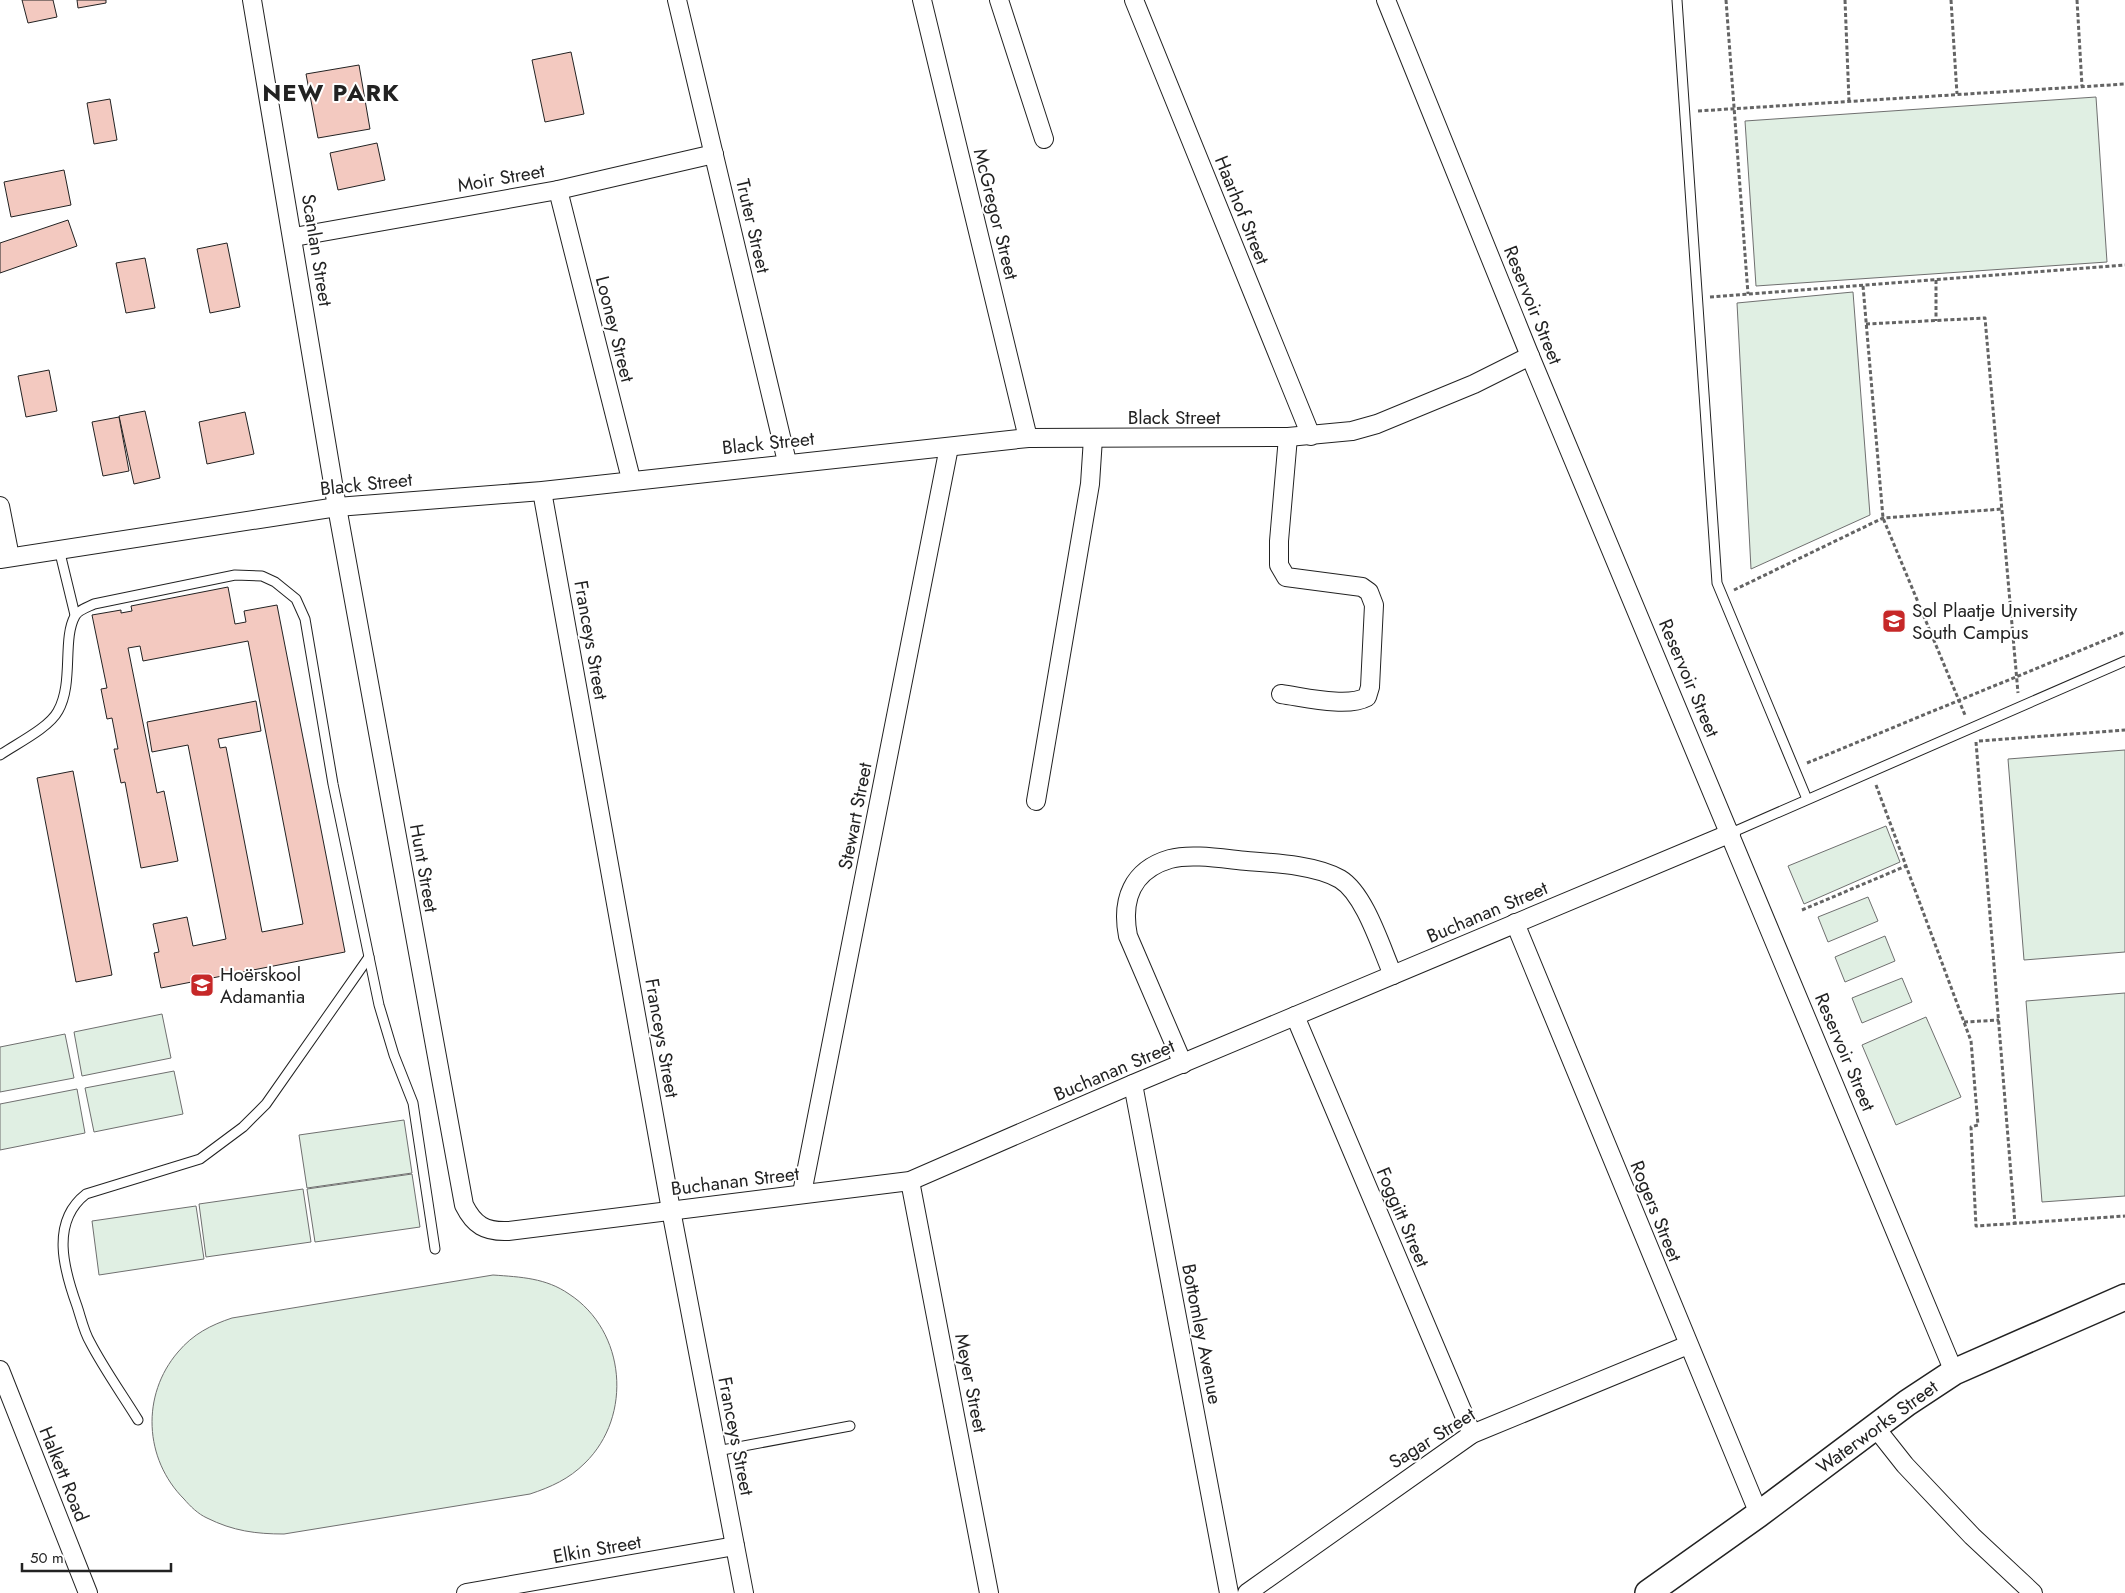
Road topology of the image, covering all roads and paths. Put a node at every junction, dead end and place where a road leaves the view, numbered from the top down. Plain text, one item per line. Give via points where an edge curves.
1 (252, 0) edge
2 (678, 0) edge
3 (922, 0) edge
4 (999, 0) edge
5 (1134, 0) edge
6 (1386, 0) edge
7 (1677, 0) edge
8 (1726, 0) edge
9 (1844, 0) edge
10 (1951, 0) edge
11 (2077, 0) edge
12 (2125, 84) edge
13 (2082, 86) junction
14 (1958, 94) junction
15 (1849, 101) junction
16 (1734, 108) junction
17 (1685, 113) junction
18 (1044, 140) dead end
19 (714, 154) junction
20 (558, 190) junction
21 (294, 237) junction
22 (2125, 265) edge
23 (1936, 280) junction
24 (1863, 286) junction
25 (1748, 294) junction
26 (1697, 298) junction
27 (1936, 321) junction
28 (1866, 324) junction
29 (1530, 356) junction
30 (1288, 436) junction
31 (1311, 436) junction
32 (1028, 438) junction
33 (1093, 438) junction
34 (949, 447) junction
35 (786, 462) junction
36 (631, 479) junction
37 (542, 491) junction
38 (0, 506) edge
39 (337, 507) junction
40 (2002, 509) junction
41 (1883, 518) junction
42 (59, 549) junction
43 (5, 558) edge
44 (1722, 596) junction
45 (75, 615) junction
46 (2125, 632) edge
47 (2125, 660) edge
48 (2017, 676) junction
49 (1281, 694) dead end
50 (1959, 700) junction
51 (2020, 706) junction
52 (1966, 717) dead end
53 (2125, 730) edge
54 (1973, 733) dead end
55 (1967, 742) dead end
56 (1976, 742) junction
57 (0, 755) edge
58 (1794, 768) junction
59 (1871, 771) junction
60 (1807, 799) junction
61 (1036, 801) dead end
62 (1731, 833) junction
63 (1906, 866) junction
64 (1802, 910) dead end
65 (1515, 923) junction
66 (369, 957) junction
67 (1393, 975) junction
68 (1295, 1016) junction
69 (1999, 1020) junction
70 (1964, 1022) junction
71 (1183, 1064) junction
72 (1133, 1084) junction
73 (910, 1181) junction
74 (802, 1194) junction
75 (671, 1210) junction
76 (2125, 1216) edge
77 (2015, 1224) junction
78 (484, 1229) joint
79 (435, 1248) dead end
80 (2125, 1297) edge
81 (1688, 1345) junction
82 (0, 1370) edge
83 (1954, 1372) junction
84 (138, 1420) dead end
85 (850, 1426) dead end
86 (1875, 1427) junction
87 (1472, 1434) junction
88 (717, 1451) junction
89 (1758, 1514) junction
90 (735, 1546) junction
91 (88, 1593) edge
92 (466, 1593) edge
93 (744, 1593) edge
94 (990, 1593) edge
95 (1230, 1593) edge
96 (1247, 1593) edge
97 (1648, 1593) edge
98 (2033, 1593) edge

1 - 21 street, Scanlan Street
2 - 19 street, Truter Street
3 - 32 street, McGregor Street
4 - 18 street
5 - 31 street, Haarhof Street
6 - 29 street, Reservoir Street
7 - 17 lane
8 - 16 path
9 - 15 path
10 - 14 path
11 - 13 path
12 - 13 path
13 - 14 path
14 - 15 path
15 - 16 path
16 - 17 path
16 - 25 path
17 - 26 lane
19 - 20 street, Moir Street
19 - 35 street, Truter Street
20 - 21 street, Moir Street
20 - 36 street, Looney Street
21 - 39 street, Scanlan Street
22 - 23 path
23 - 24 path
23 - 27 path
24 - 25 path
24 - 28 path
25 - 26 path
26 - 44 lane via 1717,584
27 - 28 path
27 - 40 path via 1985,318
28 - 41 path
29 - 31 street, Black Street via 1474,384 1377,424
29 - 62 street, Reservoir Street
30 - 31 street, Black Street
30 - 33 street, Black Street
30 - 49 street via 1279,541 1282,573 1362,587 1369,592 1374,605 1367,697 1347,702
32 - 33 street, Black Street
32 - 34 street, Black Street
33 - 61 street via 1090,484
34 - 35 street, Black Street
34 - 74 street, Stewart Street
35 - 36 street, Black Street
36 - 37 street, Black Street
37 - 39 street, Black Street
37 - 75 street, Franceys Street
38 - 43 street
39 - 42 street, Black Street
39 - 78 street, Hunt Street via 464,1205
40 - 41 path
40 - 48 path
41 - 44 path
41 - 50 path
42 - 43 street, Black Street
42 - 45 lane
44 - 58 lane
45 - 57 lane via 71,627 68,676 57,713
45 - 66 lane via 94,604 235,575 262,576 296,599 305,619 333,784
46 - 48 path
47 - 51 lane
48 - 50 path
48 - 51 path
50 - 52 path
50 - 58 path
51 - 59 lane
53 - 56 path
54 - 56 path
55 - 56 path
56 - 69 path
58 - 60 lane
59 - 60 lane
59 - 63 path
60 - 62 lane
62 - 65 street, Buchanan Street
62 - 83 street, Reservoir Street
63 - 64 path
63 - 70 path
65 - 67 street, Buchanan Street
65 - 81 street, Rogers Street
66 - 79 lane via 384,1022 413,1103
66 - 84 lane via 266,1104 244,1127 200,1159 86,1194 77,1201 65,1225 62,1248 68,1280 89,1341
67 - 68 street, Buchanan Street
67 - 71 street via 1355,893 1341,880 1324,872 1276,863 1171,858 1150,868 1131,887 1125,918 1131,944
68 - 71 street, Buchanan Street
68 - 87 street, Foggitt Street
69 - 70 path
69 - 77 path
70 - 77 path via 1971,1041 1978,1126 1971,1127 1976,1226
71 - 72 street, Buchanan Street
72 - 73 street, Buchanan Street
72 - 95 street, Bottomley Avenue
73 - 74 street, Buchanan Street
73 - 94 street, Meyer Street
74 - 75 street, Buchanan Street
75 - 78 street, Buchanan Street via 508,1231
75 - 88 street, Franceys Street
76 - 77 path
80 - 83 street, Waterworks Street
81 - 87 street, Sagar Street
81 - 89 street, Rogers Street
82 - 91 street, Halkett Road
83 - 86 street, Waterworks Street
85 - 88 lane
86 - 89 street, Waterworks Street
86 - 98 street via 1972,1536
87 - 96 street, Sagar Street
88 - 90 street, Franceys Street
89 - 97 street, Waterworks Street
90 - 92 street, Elkin Street
90 - 93 street, Franceys Street

